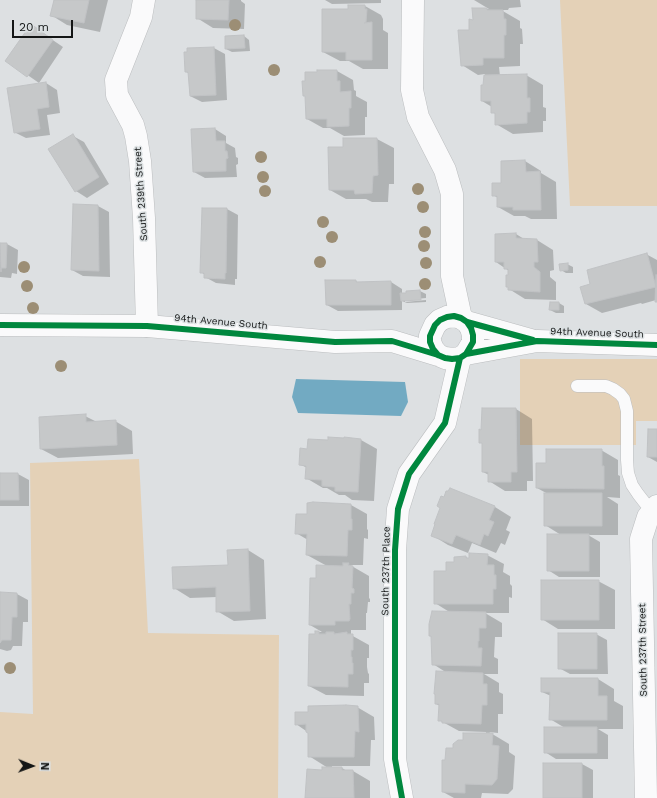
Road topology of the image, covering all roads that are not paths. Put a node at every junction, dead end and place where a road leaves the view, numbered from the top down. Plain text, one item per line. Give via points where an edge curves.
1 (144, 0) edge
2 (413, 0) edge
3 (451, 321) junction
4 (0, 325) edge
5 (147, 326) junction
6 (392, 341) junction
7 (537, 341) junction
8 (657, 345) edge
9 (452, 357) junction
10 (577, 386) dead end
11 (656, 508) edge
12 (402, 798) edge
13 (646, 798) edge

1 - 5 street, South 239th Street via 141,17 116,80 117,95 134,131 140,161
2 - 3 street via 412,90 418,117 445,170 452,194
3 - 6 street, 94th Avenue South
3 - 7 street, 94th Avenue South
3 - 9 street via 430,336 430,342 433,349
3 - 9 street via 471,328 473,335 470,349
4 - 5 street, 94th Avenue South
5 - 6 street, 94th Avenue South via 335,342
6 - 9 street, 94th Avenue South
7 - 8 street, 94th Avenue South
7 - 9 street, 94th Avenue South
9 - 12 street, South 237th Place via 445,423 409,474 398,509 395,550 395,759
10 - 11 lane via 606,386 624,399 628,411 628,473 632,485 645,503
11 - 13 street, South 237th Street via 648,517 641,539

